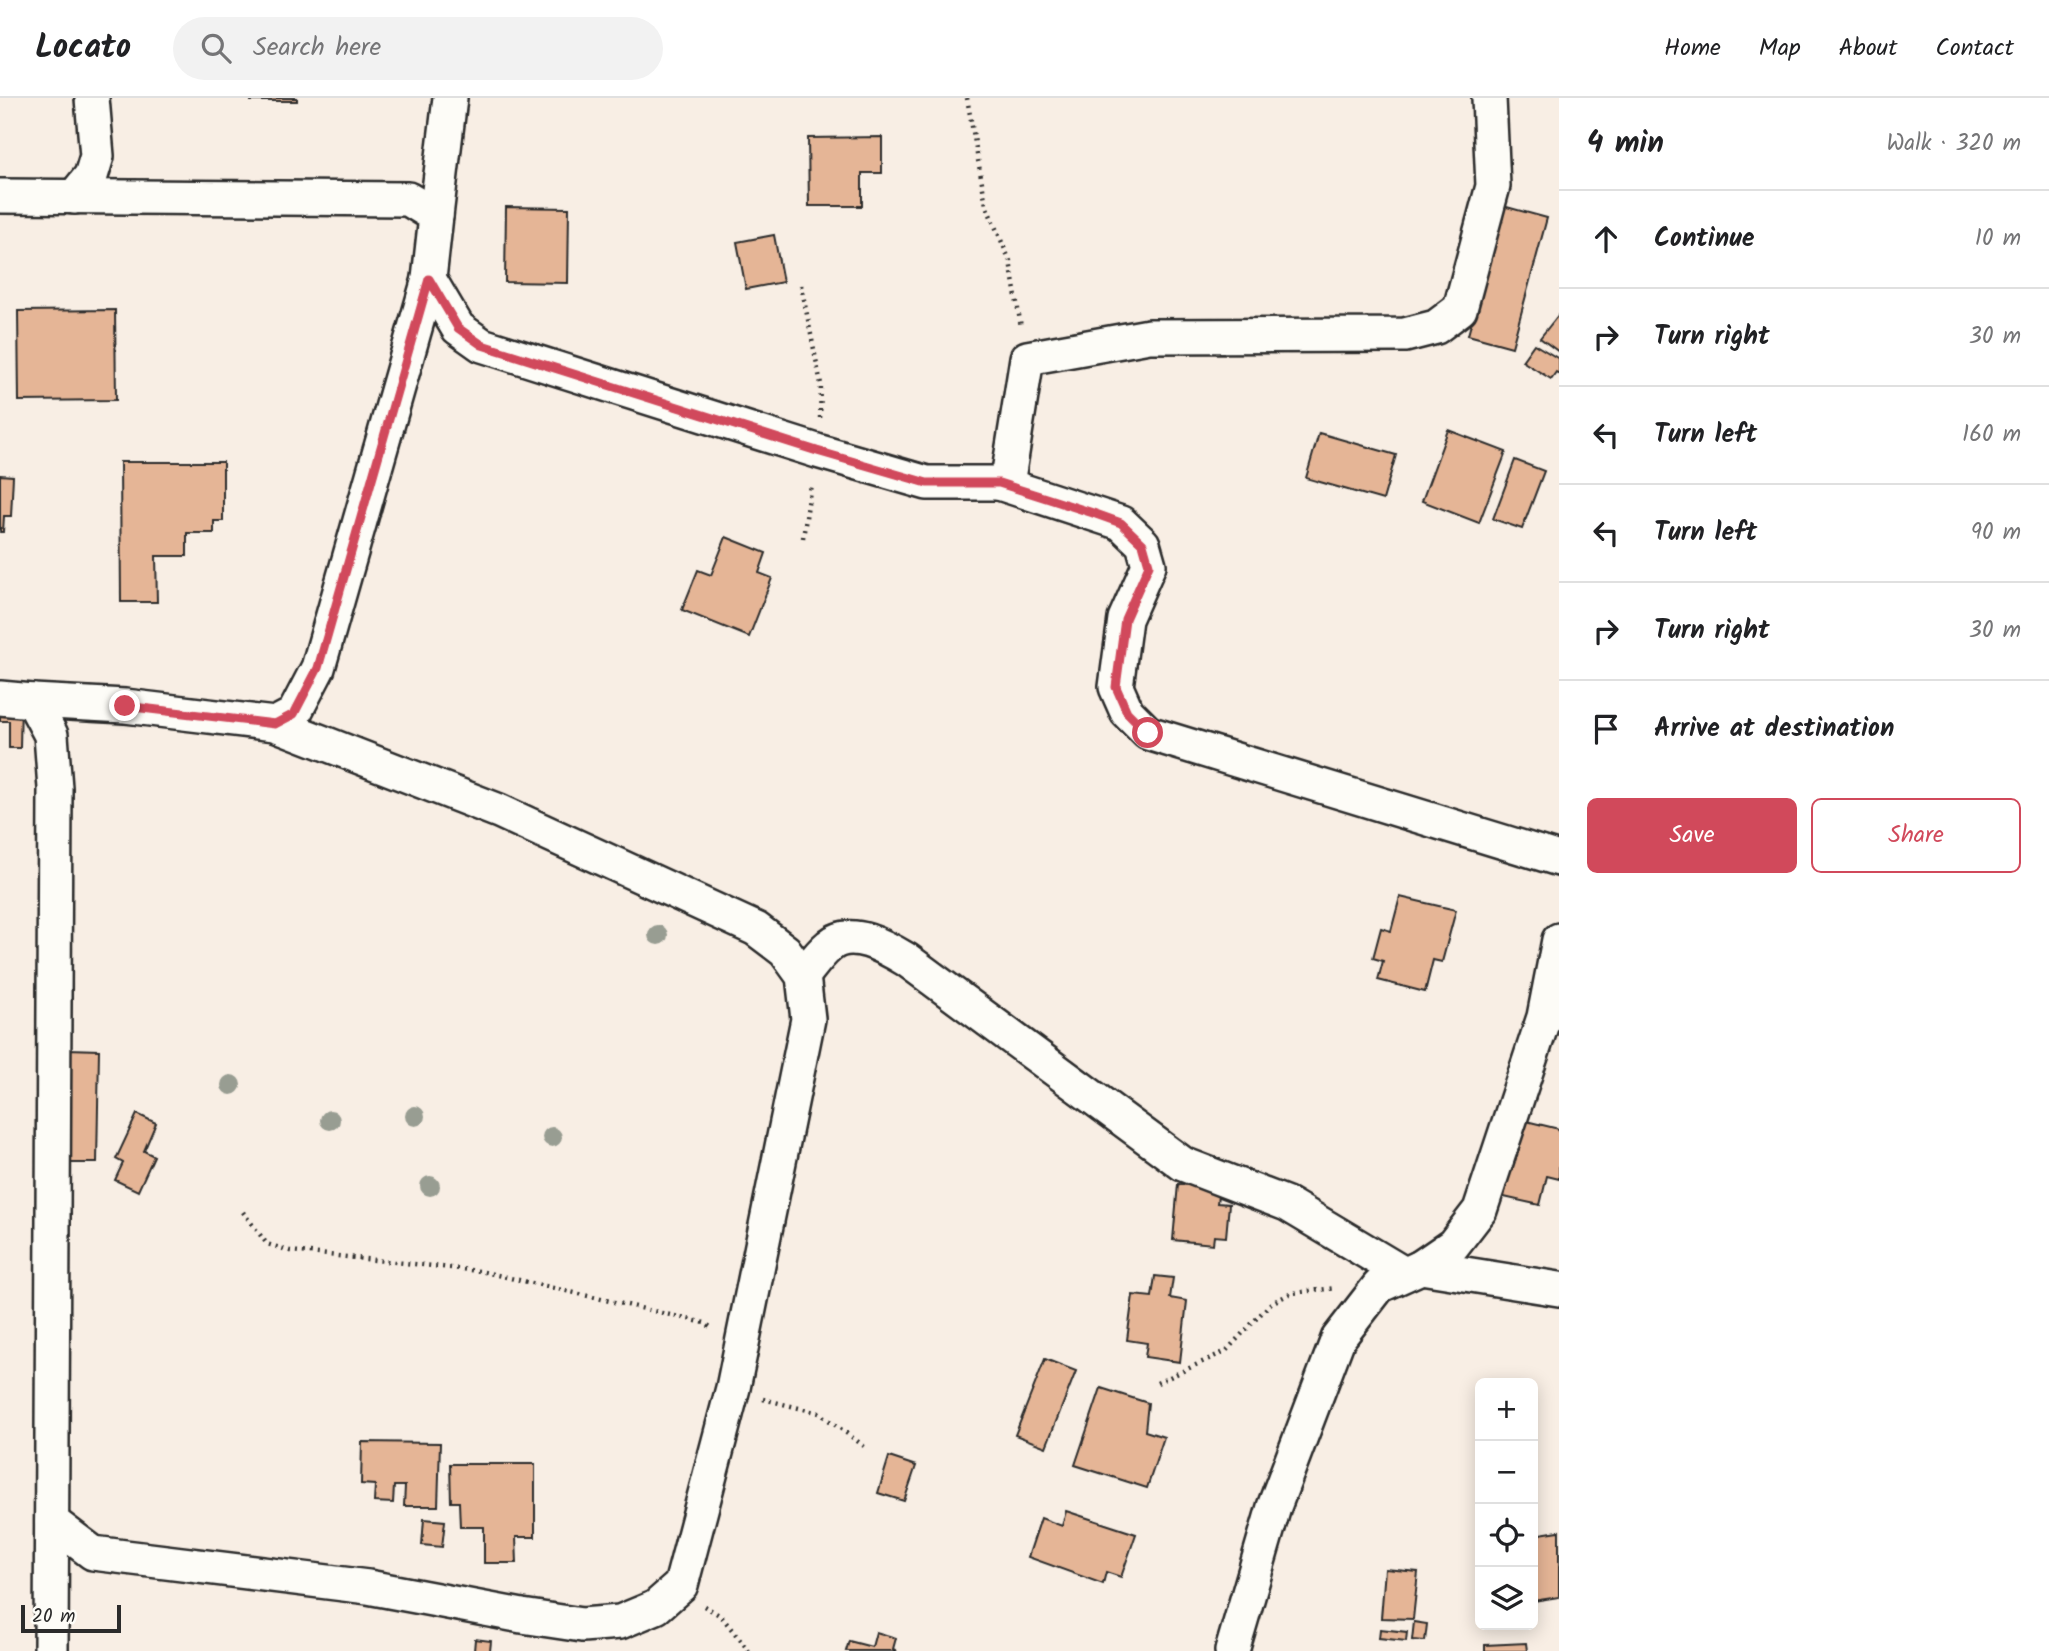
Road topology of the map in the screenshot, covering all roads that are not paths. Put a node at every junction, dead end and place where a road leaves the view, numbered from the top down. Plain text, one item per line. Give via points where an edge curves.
1 (92, 98) edge
2 (450, 98) edge
3 (1489, 98) edge
4 (0, 196) edge
5 (74, 197) junction
6 (436, 216) junction
7 (429, 279) junction
8 (999, 483) junction
9 (0, 698) edge
10 (33, 701) junction
11 (275, 724) junction
12 (1559, 859) edge
13 (1559, 940) edge
14 (803, 976) junction
15 (1401, 1276) junction
16 (1559, 1289) edge
17 (52, 1522) junction
18 (93, 1553) junction
19 (51, 1608) junction
20 (51, 1651) edge
21 (1232, 1651) edge

1 - 5 street via 97,156 90,176
2 - 6 street
3 - 8 street via 1493,186 1460,309 1436,327 1405,335 1149,336 1027,358 1009,472
4 - 5 street
5 - 6 street via 408,199
6 - 7 street
7 - 8 street via 458,328 482,345 927,483
7 - 11 street via 318,668 294,714
8 - 12 street via 1121,523 1143,544 1149,565 1125,619 1116,687 1127,712 1148,733
9 - 10 street
10 - 11 street via 125,706
10 - 17 street via 51,734 55,788
11 - 14 street via 499,811 756,929 785,951
13 - 15 street via 1544,1017 1480,1210 1453,1245
14 - 15 street via 831,944 849,938 879,944 1183,1164 1287,1204
14 - 18 street via 808,1019 733,1388 681,1585 656,1607 620,1622 582,1625 368,1587
15 - 16 street
15 - 21 street via 1338,1339 1274,1507
17 - 18 street
17 - 19 street
18 - 19 street
19 - 20 street

